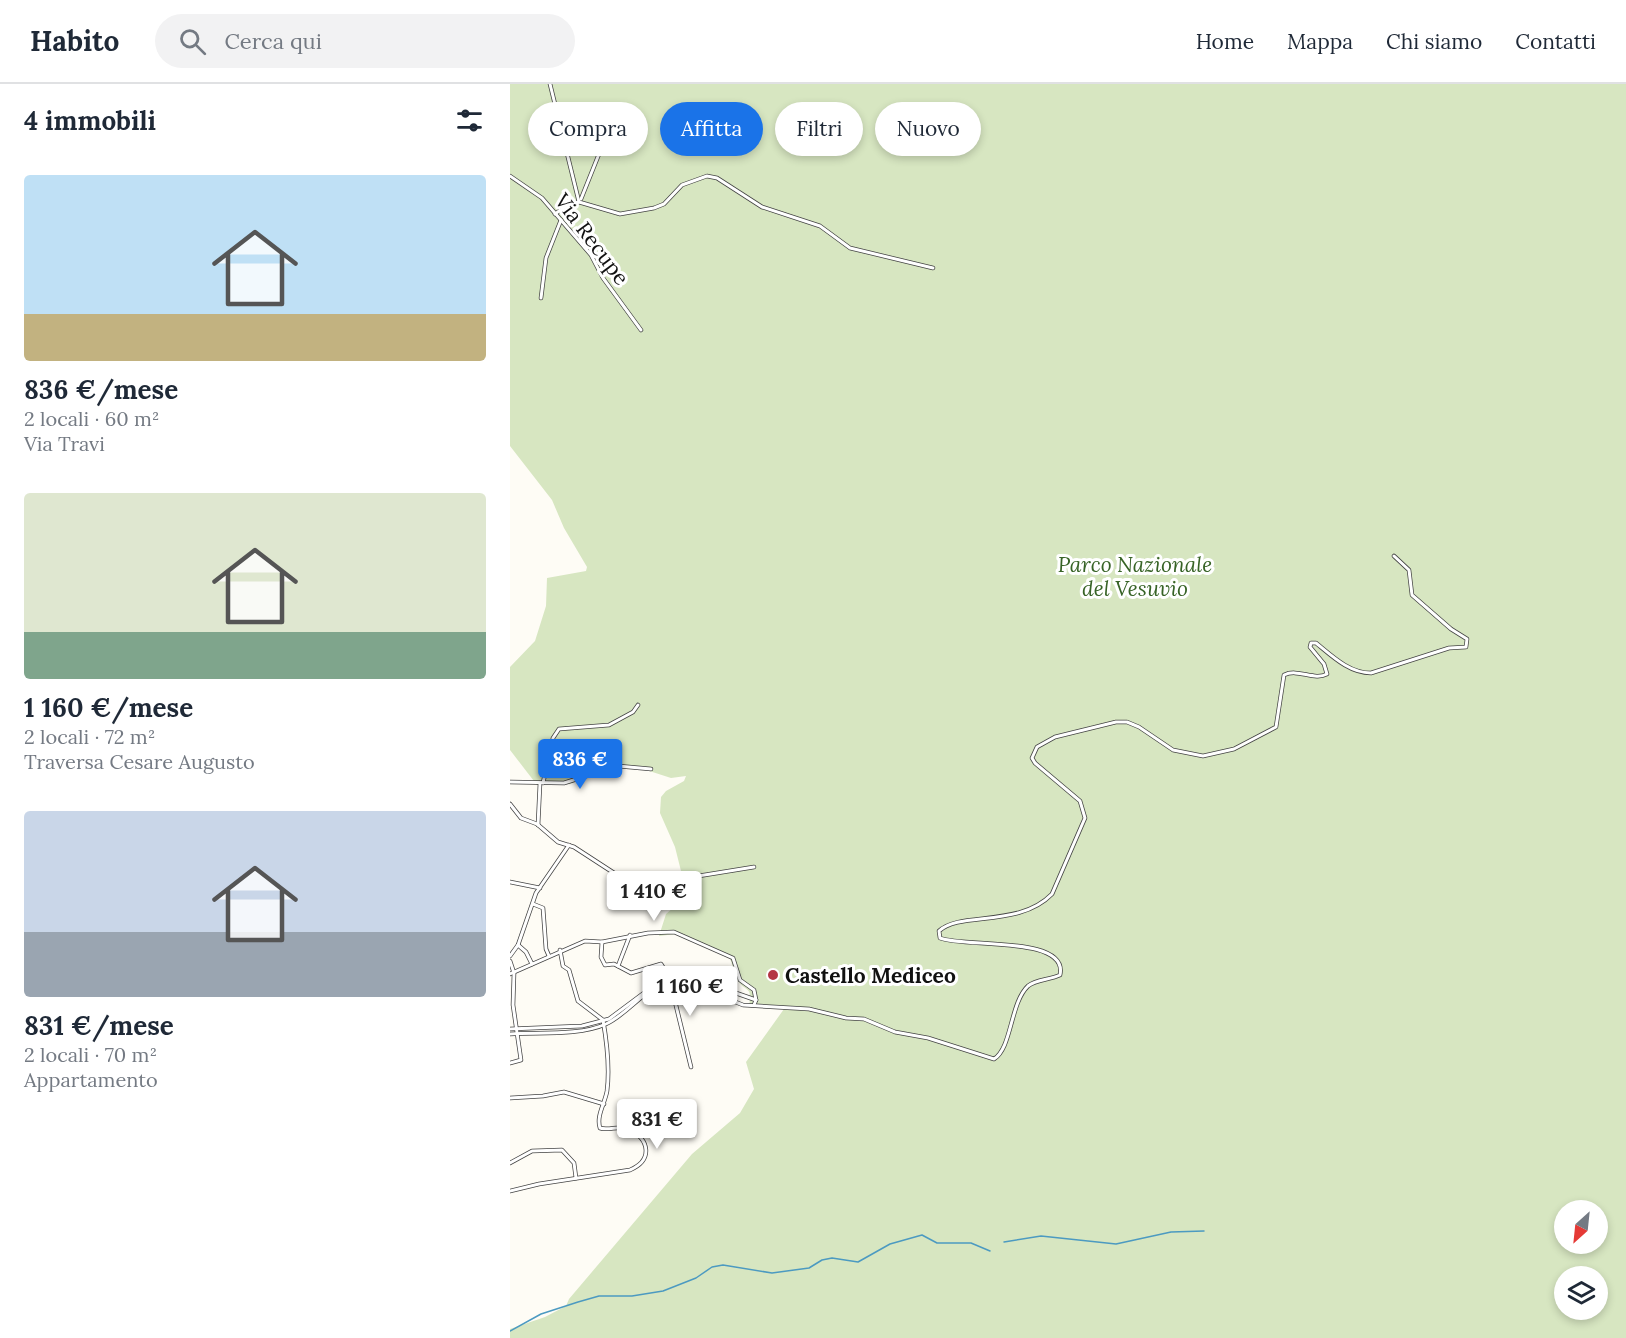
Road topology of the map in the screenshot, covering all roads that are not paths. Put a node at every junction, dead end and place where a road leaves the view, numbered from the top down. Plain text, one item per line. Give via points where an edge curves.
1 (550, 84) edge
2 (598, 156) edge
3 (510, 176) edge
4 (580, 201) junction
5 (555, 214) junction
6 (561, 220) junction
7 (933, 268) dead end
8 (541, 298) dead end
9 (641, 330) dead end
10 (1394, 556) dead end
11 (638, 705) dead end
12 (651, 769) dead end
13 (510, 782) edge
14 (541, 783) junction
15 (510, 804) edge
16 (538, 825) junction
17 (569, 844) junction
18 (754, 867) dead end
19 (510, 882) edge
20 (540, 888) junction
21 (532, 904) junction
22 (630, 935) junction
23 (602, 942) junction
24 (519, 945) junction
25 (560, 950) junction
26 (510, 956) edge
27 (549, 956) junction
28 (510, 961) edge
29 (532, 964) junction
30 (618, 966) junction
31 (512, 974) edge
32 (668, 975) junction
33 (670, 980) junction
34 (756, 1000) junction
35 (754, 1005) junction
36 (603, 1023) junction
37 (517, 1028) junction
38 (510, 1029) edge
39 (519, 1033) junction
40 (510, 1034) edge
41 (510, 1063) edge
42 (691, 1067) dead end
43 (510, 1098) edge
44 (604, 1104) junction
45 (510, 1163) edge
46 (577, 1178) junction
47 (510, 1191) edge

1 - 4 street
2 - 4 street
3 - 5 street, Via Recupe via 536,193
4 - 5 street
4 - 7 street via 620,214 641,211 664,204 682,185 707,176 717,178 762,207 820,226 850,248
5 - 6 street, Via Recupe
6 - 8 street via 546,258
6 - 9 street, Via Recupe via 591,255
10 - 35 street via 1409,570 1412,595 1469,642 1462,649 1361,673 1311,643 1327,674 1284,675 1276,727 1223,753 1203,756 1173,750 1127,722 1071,732 1043,742 1033,752 1032,758 1080,801 1085,818 1053,894 1043,904 1025,911 945,927 939,934 940,938 956,942 1022,946 1058,959 1060,975 1026,988 1013,1011 1002,1050 994,1059 857,1018
11 - 14 street via 609,725 559,729
12 - 14 street via 618,766 572,781
13 - 14 street
14 - 16 street
15 - 16 street via 518,816
16 - 17 street via 558,842
17 - 18 street via 641,885 674,888 686,878
17 - 20 street
19 - 20 street
20 - 21 street
21 - 24 street
21 - 27 street via 543,908
22 - 23 street
22 - 30 street
22 - 34 street via 674,932 729,956 735,960 740,980 754,990
23 - 25 street via 585,941
23 - 30 street via 603,962
24 - 26 street
24 - 29 street
25 - 27 street
25 - 36 street via 562,966 569,969 578,1001
27 - 29 street
28 - 31 street
29 - 31 street
30 - 32 street via 631,974 661,964
31 - 37 street
32 - 33 street
32 - 34 street via 711,984
32 - 36 street
33 - 35 street
33 - 36 street
33 - 42 street
34 - 35 street
36 - 37 street
36 - 39 street via 583,1030
36 - 44 street via 607,1049
37 - 38 street
37 - 39 street
39 - 40 street
39 - 41 street via 522,1059
43 - 44 street via 564,1092
44 - 46 street via 600,1128 631,1131 646,1150 645,1161 630,1170
45 - 46 street via 532,1152 562,1150 574,1162
46 - 47 street

